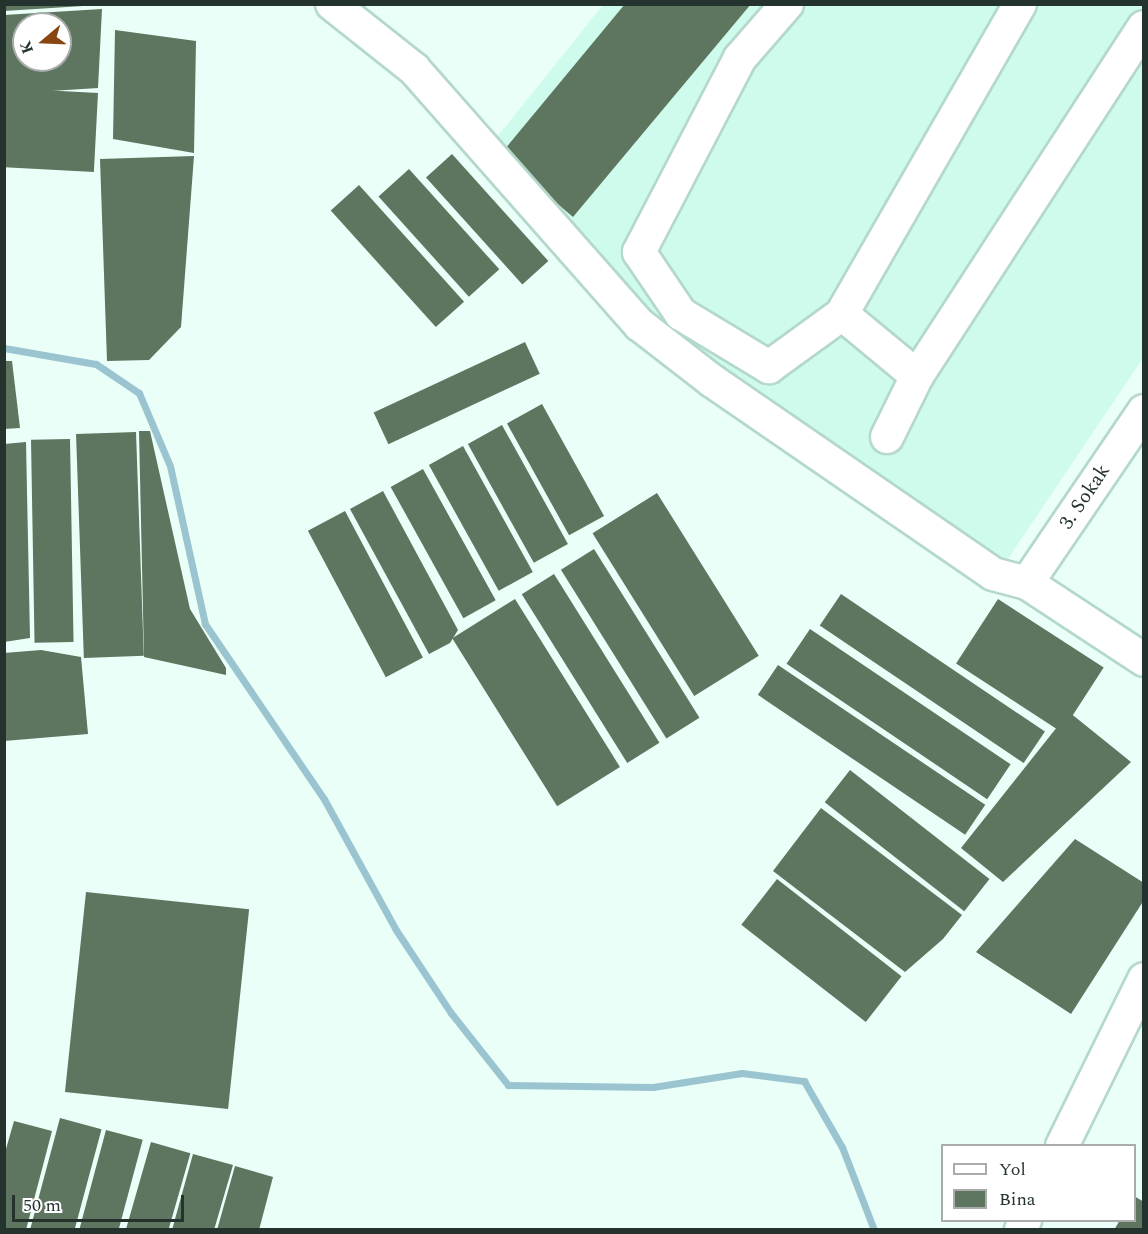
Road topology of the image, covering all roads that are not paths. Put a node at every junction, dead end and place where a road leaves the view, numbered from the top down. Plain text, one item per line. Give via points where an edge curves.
1 (332, 4) edge
2 (787, 4) edge
3 (1020, 4) edge
4 (1143, 27) edge
5 (842, 314) junction
6 (917, 376) junction
7 (1143, 411) edge
8 (887, 437) dead end
9 (1027, 583) junction
10 (1143, 660) edge
11 (1143, 979) edge
12 (1063, 1144) edge

1 - 9 street via 414,69 640,325 711,380 993,574
2 - 5 street via 740,58 639,252 681,314 769,367
3 - 5 street
4 - 6 street
5 - 6 street
6 - 8 street
7 - 9 street, 3. Sokak
9 - 10 street
11 - 12 street

